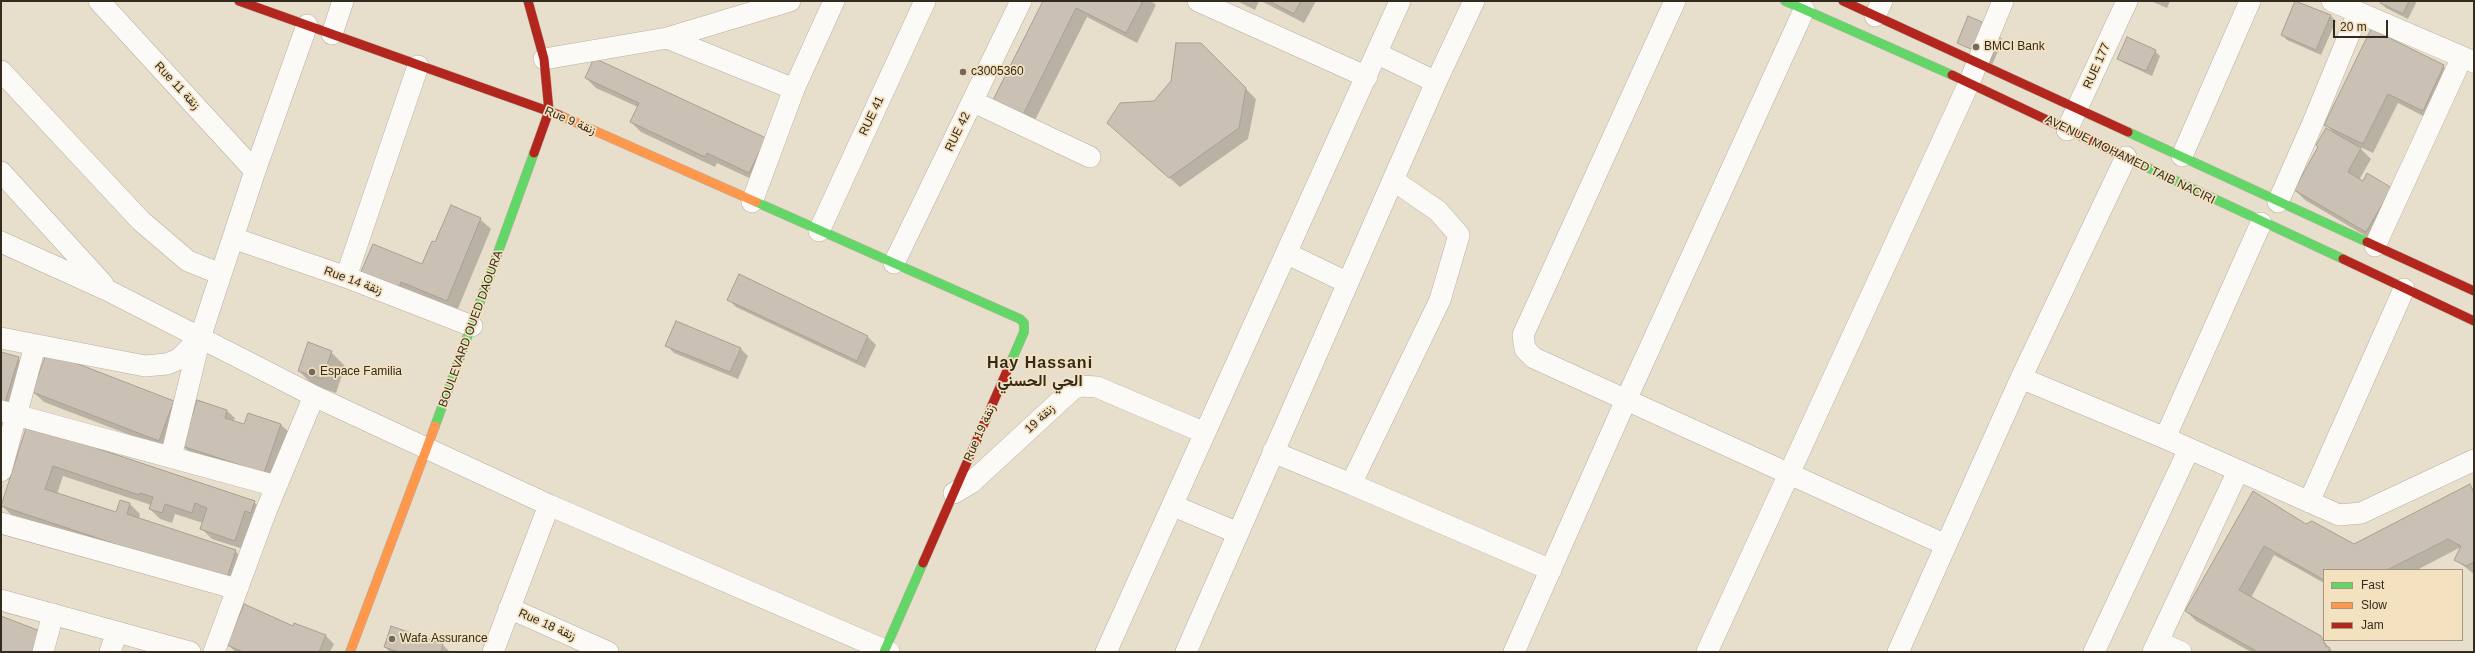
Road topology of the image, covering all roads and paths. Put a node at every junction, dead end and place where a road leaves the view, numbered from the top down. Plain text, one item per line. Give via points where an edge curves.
1 (99, 1) edge
2 (239, 1) edge
3 (343, 1) edge
4 (528, 1) edge
5 (790, 1) edge
6 (834, 1) edge
7 (925, 1) edge
8 (1021, 1) edge
9 (1198, 1) edge
10 (1400, 1) edge
11 (1474, 1) edge
12 (1675, 1) edge
13 (1784, 1) edge
14 (1843, 1) edge
15 (2003, 1) edge
16 (2126, 1) edge
17 (2250, 1) edge
18 (2332, 1) edge
19 (1879, 8) edge
20 (1804, 10) junction
21 (2358, 13) junction
22 (307, 25) junction
23 (332, 34) junction
24 (667, 38) junction
25 (1378, 54) junction
26 (544, 59) junction
27 (2468, 59) edge
28 (1978, 63) junction
29 (418, 66) junction
30 (1, 71) edge
31 (1367, 77) junction
32 (1436, 82) junction
33 (1969, 83) junction
34 (794, 89) junction
35 (974, 102) junction
36 (2078, 108) junction
37 (548, 111) junction
38 (2068, 130) junction
39 (2182, 156) junction
40 (1090, 157) dead end
41 (2126, 157) junction
42 (255, 171) junction
43 (1, 172) edge
44 (1393, 180) junction
45 (752, 202) junction
46 (2278, 202) junction
47 (2261, 222) junction
48 (819, 231) junction
49 (233, 238) junction
50 (1, 242) edge
51 (2375, 246) junction
52 (1286, 253) junction
53 (894, 263) junction
54 (221, 274) junction
55 (346, 278) junction
56 (1348, 283) junction
57 (2472, 286) edge
58 (2404, 289) junction
59 (108, 291) junction
60 (2474, 321) edge
61 (472, 326) junction
62 (1, 338) edge
63 (200, 338) junction
64 (35, 346) junction
65 (2021, 378) junction
66 (314, 396) junction
67 (1626, 400) junction
68 (9, 413) edge
69 (1205, 433) junction
70 (2165, 438) junction
71 (426, 448) junction
72 (2189, 449) junction
73 (1273, 452) junction
74 (171, 457) junction
75 (2474, 460) edge
76 (1, 470) edge
77 (2238, 471) junction
78 (1788, 474) junction
79 (1351, 484) junction
80 (276, 486) junction
81 (954, 494) junction
82 (2309, 502) junction
83 (549, 505) junction
84 (1174, 506) junction
85 (1, 523) edge
86 (1238, 533) junction
87 (1946, 545) junction
88 (1551, 570) junction
89 (237, 589) junction
90 (1, 600) edge
91 (508, 608) junction
92 (54, 614) junction
93 (116, 632) junction
94 (2156, 647) edge
95 (595, 649) edge
96 (886, 651) edge
97 (43, 652) edge
98 (110, 652) edge
99 (190, 652) edge
100 (214, 652) edge
101 (350, 652) edge
102 (493, 652) edge
103 (1106, 652) edge
104 (1186, 652) edge
105 (1514, 652) edge
106 (1707, 652) edge
107 (1898, 652) edge
108 (2094, 652) edge
109 (2181, 652) edge

1 - 42 street, Rue 11 زنقة
2 - 22 street, Rue 9 زنقة
3 - 23 street
4 - 26 street, BOULEVARD OUED DAOURA
5 - 24 street
6 - 34 street
7 - 48 street, RUE 41
8 - 35 street, RUE 42
9 - 31 street
10 - 25 street
11 - 32 street
12 - 67 street via 1523,335 1525,349 1534,358
13 - 20 street, AVENUE MOHAMED TAIB NACIRI
14 - 19 street, AVENUE MOHAMED TAIB NACIRI
15 - 28 street
16 - 36 street, RUE 177
17 - 39 street
18 - 21 street
19 - 28 street, AVENUE MOHAMED TAIB NACIRI
20 - 33 street, AVENUE MOHAMED TAIB NACIRI
20 - 67 street
21 - 27 street
21 - 46 street
22 - 23 street, Rue 9 زنقة
22 - 42 street
23 - 29 street, Rue 9 زنقة
24 - 26 street
24 - 34 street
25 - 31 street
25 - 32 street
26 - 37 street, BOULEVARD OUED DAOURA
27 - 51 street
28 - 33 street
28 - 36 street, AVENUE MOHAMED TAIB NACIRI
29 - 37 street, Rue 9 زنقة
29 - 55 street
30 - 54 street via 146,225 188,261
31 - 52 street
32 - 44 street
33 - 38 street, AVENUE MOHAMED TAIB NACIRI
33 - 78 street
34 - 45 street
35 - 40 street
35 - 53 street, RUE 42
36 - 38 street, RUE 177
36 - 39 street, AVENUE MOHAMED TAIB NACIRI
37 - 45 street, Rue 9 زنقة
37 - 61 street, BOULEVARD OUED DAOURA
38 - 41 street, AVENUE MOHAMED TAIB NACIRI
39 - 46 street, AVENUE MOHAMED TAIB NACIRI
41 - 47 street, AVENUE MOHAMED TAIB NACIRI
41 - 65 street
42 - 49 street
43 - 59 street
44 - 56 street
44 - 79 street via 1438,211 1459,235 1440,300
45 - 48 street, Rue 9 زنقة
46 - 51 street, AVENUE MOHAMED TAIB NACIRI
47 - 58 street, AVENUE MOHAMED TAIB NACIRI
47 - 70 street
48 - 53 street, Rue 9 زنقة
49 - 54 street
49 - 55 street, Rue 14 زنقة
50 - 59 street
51 - 57 street, AVENUE MOHAMED TAIB NACIRI
52 - 56 street
52 - 69 street
53 - 81 street, Rue 19 زنقة via 1016,316 1024,323 1025,328
54 - 63 street
55 - 61 street, Rue 14 زنقة
56 - 73 street
58 - 60 street, AVENUE MOHAMED TAIB NACIRI
58 - 82 street
59 - 63 street
61 - 71 street, BOULEVARD OUED DAOURA
62 - 64 street
63 - 64 street via 179,359 167,364 145,366
63 - 66 street
63 - 74 street
64 - 68 street
65 - 70 street
65 - 87 street
66 - 71 street
66 - 80 street
67 - 78 street
67 - 88 street
68 - 74 street
68 - 76 street
69 - 81 street, 19 زنقة via 1097,387 1080,386 1072,389 971,483
69 - 84 street
70 - 72 street
71 - 83 street
71 - 101 street, BOULEVARD OUED DAOURA
72 - 77 street
72 - 108 street
73 - 79 street
73 - 86 street
74 - 80 street
75 - 82 street via 2361,513 2339,516
77 - 82 street
77 - 94 street
78 - 87 street
78 - 106 street
79 - 88 street
80 - 89 street
81 - 96 street, Rue 19 زنقة
83 - 91 street
83 - 96 street
84 - 86 street
84 - 103 street
85 - 89 street
86 - 104 street
87 - 107 street
88 - 105 street
89 - 100 street
90 - 92 street
91 - 95 street, Rue 18 زنقة
91 - 102 street
92 - 93 street
92 - 97 street
93 - 98 street
93 - 99 street
94 - 109 street

